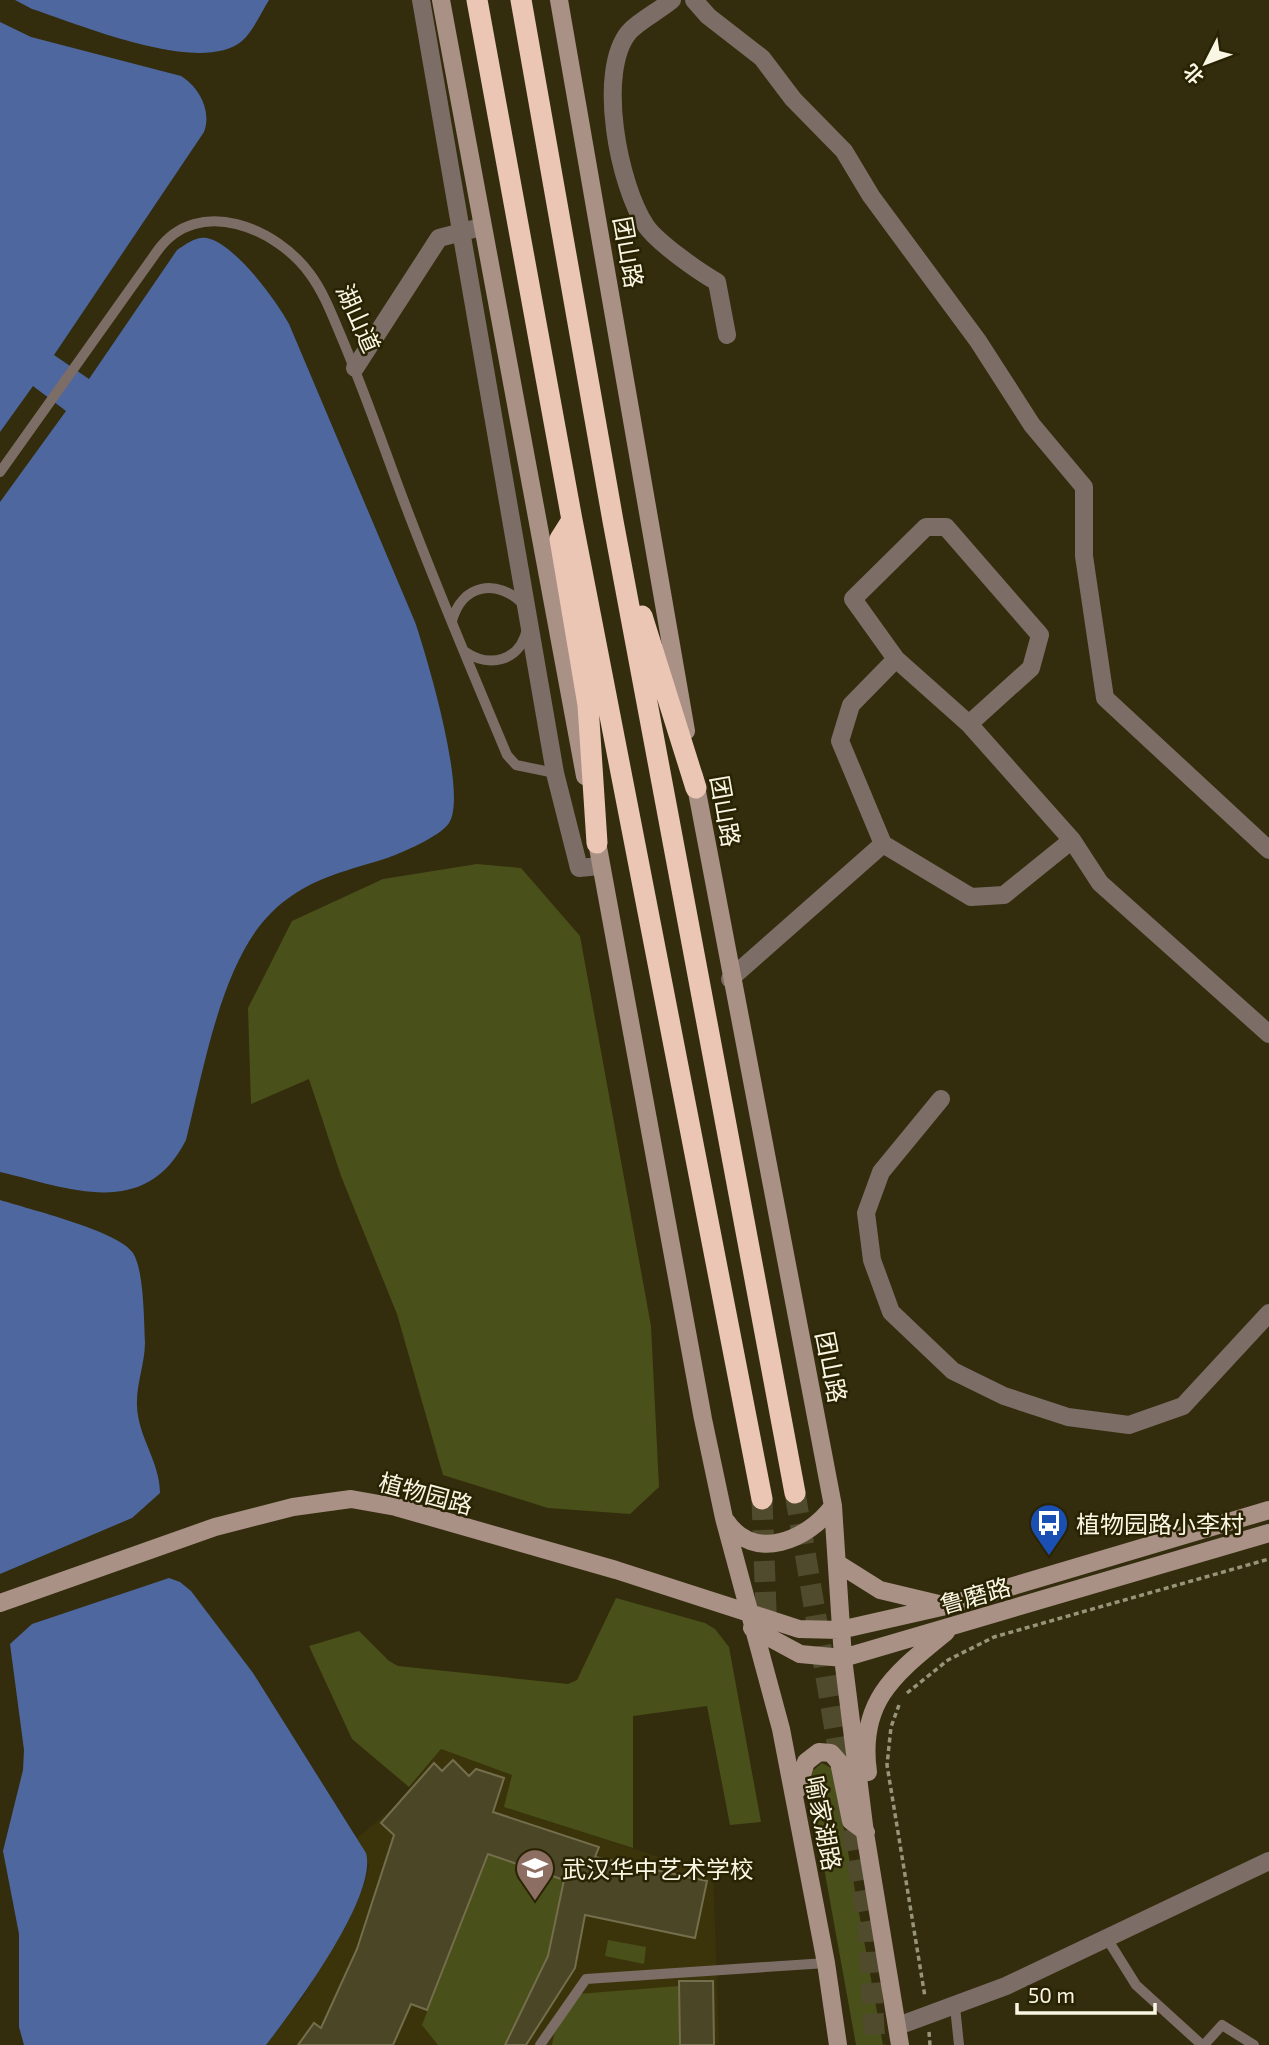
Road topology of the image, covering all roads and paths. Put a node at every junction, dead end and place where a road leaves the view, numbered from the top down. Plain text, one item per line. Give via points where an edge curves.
1 (421, 0) edge
2 (441, 0) edge
3 (477, 0) edge
4 (521, 0) edge
5 (559, 0) edge
6 (671, 0) edge
7 (694, 0) edge
8 (481, 227) junction
9 (459, 233) junction
10 (727, 335) dead end
11 (355, 368) junction
12 (0, 472) edge
13 (572, 520) junction
14 (613, 521) junction
15 (524, 604) junction
16 (452, 621) junction
17 (528, 627) junction
18 (464, 651) junction
19 (896, 659) junction
20 (969, 724) junction
21 (555, 773) junction
22 (696, 788) junction
23 (1072, 840) junction
24 (597, 843) junction
25 (883, 845) junction
26 (1269, 850) edge
27 (600, 866) junction
28 (730, 979) junction
29 (1269, 1034) edge
30 (941, 1099) dead end
31 (1269, 1313) edge
32 (795, 1493) tunnel mouth
33 (762, 1499) tunnel mouth
34 (833, 1506) junction
35 (1269, 1510) edge
36 (724, 1518) junction
37 (1269, 1533) edge
38 (1269, 1559) edge
39 (837, 1563) junction
40 (0, 1603) edge
41 (946, 1605) junction
42 (752, 1621) junction
43 (952, 1628) junction
44 (840, 1630) junction
45 (843, 1658) junction
46 (796, 1804) junction
47 (865, 1833) junction
48 (1269, 1861) edge
49 (1106, 1937) junction
50 (826, 1963) junction
51 (955, 2007) junction
52 (928, 2016) junction
53 (898, 2026) junction
54 (540, 2045) edge
55 (838, 2045) edge
56 (900, 2045) edge
57 (930, 2045) edge
58 (959, 2045) edge
59 (1203, 2045) edge
60 (1254, 2045) edge

1 - 9 street
2 - 8 main road
3 - 13 highway
4 - 14 highway
5 - 22 main road, 团山路
6 - 10 street via 630,32 619,51 612,83 620,153 631,195 647,228 717,282
7 - 26 street via 762,58 793,99 844,152 1032,425 1084,487 1084,556 1105,698
8 - 9 street
8 - 24 main road
9 - 11 street via 439,238
9 - 15 street
11 - 12 lane, 湖山道 via 317,284 299,261 261,233 214,220 188,224 168,237
11 - 16 lane, 湖山道
13 - 24 highway via 560,539 589,705
13 - 33 highway
14 - 22 highway
14 - 32 highway
15 - 16 lane via 505,589 481,588 461,600
15 - 17 street
16 - 18 lane, 湖山道
17 - 18 lane via 519,649 499,661 476,659
17 - 21 street
18 - 21 lane, 湖山道 via 510,760 522,768
19 - 20 street
19 - 20 street via 852,599 926,527 946,527 1040,635 1031,668
19 - 25 street via 851,705 840,741
20 - 23 street
21 - 27 street via 579,868
22 - 28 main road, 团山路
23 - 25 street via 1004,895 971,897
23 - 29 street via 1100,883
24 - 27 main road
25 - 28 street
27 - 36 main road
28 - 34 main road, 团山路
30 - 31 street via 881,1172 866,1213 872,1260 891,1312 953,1371 1004,1396 1068,1418 1129,1425 1183,1406
34 - 36 main road via 811,1531 782,1542 748,1542 733,1532
34 - 39 main road, 团山路
35 - 41 main road, 鲁磨路
36 - 42 main road
37 - 43 main road, 鲁磨路
38 - 52 path via 994,1637 948,1660 904,1696 891,1727 887,1765
39 - 41 main road via 880,1590
39 - 44 main road, 团山路
40 - 42 main road, 植物园路 via 215,1527 293,1507 351,1499 396,1507 704,1598
41 - 44 main road, 鲁磨路
42 - 44 main road, 植物园路 via 808,1631
42 - 45 main road, 鲁磨路 via 800,1654
42 - 46 main road, 喻家湖路 via 782,1728
43 - 45 main road, 鲁磨路
43 - 47 main road via 897,1675 871,1712 867,1766 875,1818
44 - 45 main road, 喻家湖路
45 - 47 main road, 喻家湖路
46 - 47 main road via 806,1762 819,1752 831,1753 839,1762 851,1821
46 - 50 main road, 喻家湖路
47 - 53 main road, 喻家湖路
48 - 49 street
49 - 51 street
49 - 59 lane via 1136,1985
50 - 54 lane via 586,1979
50 - 55 main road, 喻家湖路
51 - 52 street
51 - 58 lane
52 - 53 street
52 - 57 path
53 - 56 main road, 喻家湖路
59 - 60 lane via 1222,2025

